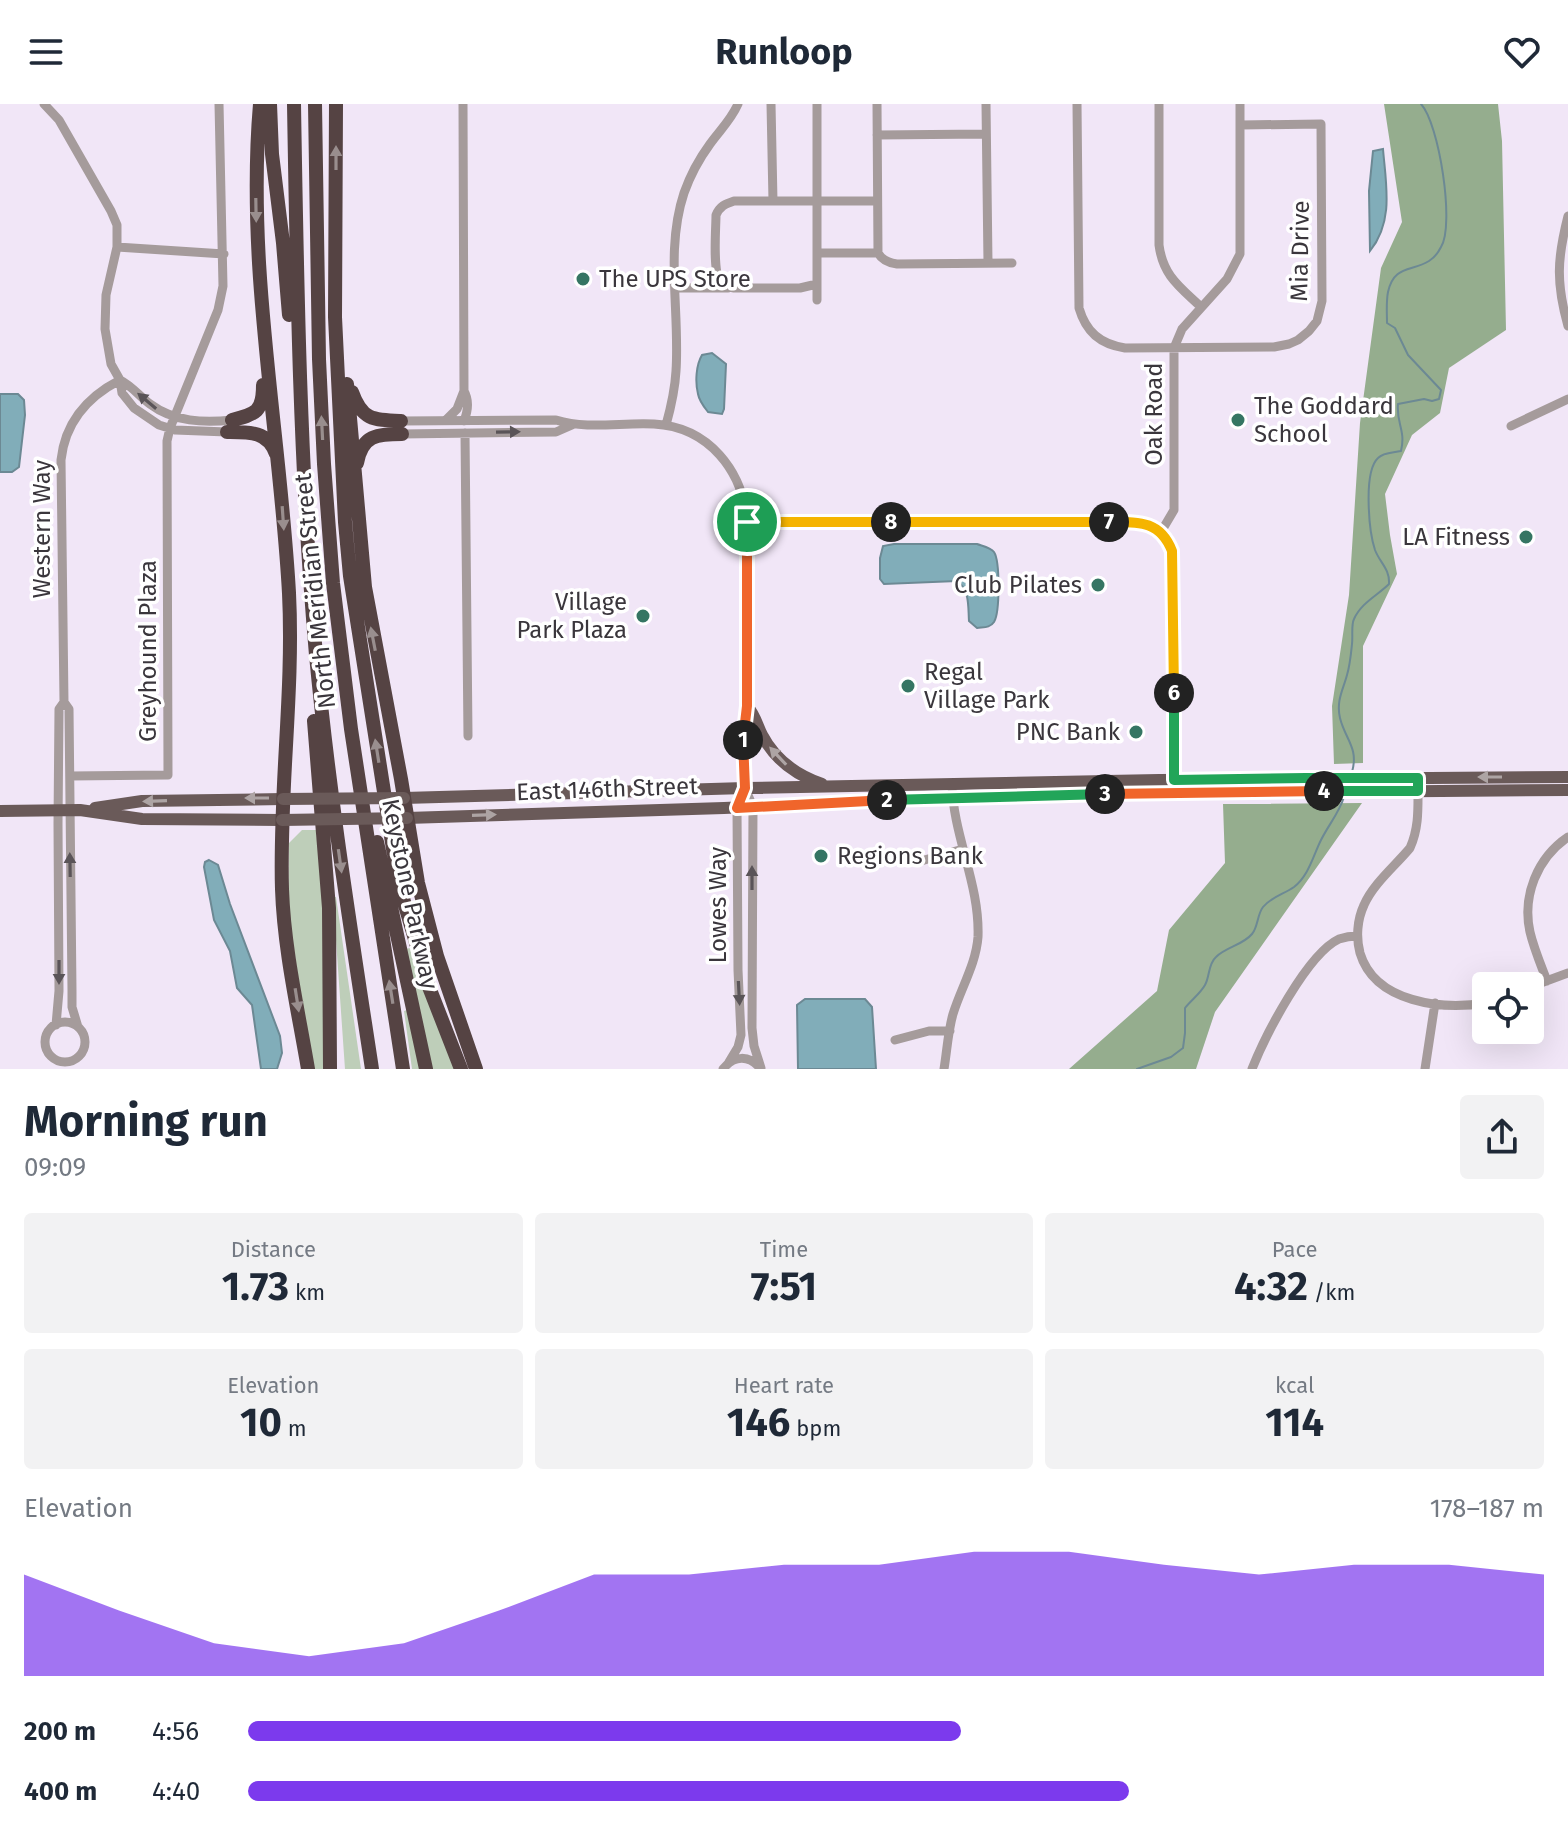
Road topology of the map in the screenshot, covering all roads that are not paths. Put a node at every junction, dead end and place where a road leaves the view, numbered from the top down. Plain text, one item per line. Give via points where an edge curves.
1 (44, 104) edge
2 (219, 104) edge
3 (260, 104) edge
4 (270, 104) edge
5 (294, 104) edge
6 (315, 104) edge
7 (336, 104) edge
8 (463, 104) edge
9 (738, 104) edge
10 (771, 104) edge
11 (817, 104) edge
12 (877, 104) edge
13 (986, 104) edge
14 (1077, 104) edge
15 (1159, 104) edge
16 (1240, 104) edge
17 (1241, 125) junction
18 (986, 134) junction
19 (877, 135) junction
20 (773, 201) junction
21 (817, 201) junction
22 (877, 201) junction
23 (336, 211) junction
24 (1568, 216) edge
25 (117, 247) junction
26 (817, 253) junction
27 (878, 253) junction
28 (224, 254) junction
29 (988, 263) junction
30 (1012, 263) dead end
31 (817, 284) junction
32 (675, 288) junction
33 (734, 288) junction
34 (817, 300) dead end
35 (1201, 307) junction
36 (1567, 322) edge
37 (263, 329) junction
38 (1174, 348) junction
39 (347, 378) junction
40 (120, 380) junction
41 (464, 391) junction
42 (1568, 399) edge
43 (175, 416) junction
44 (446, 420) junction
45 (464, 421) junction
46 (572, 425) junction
47 (666, 425) junction
48 (230, 426) junction
49 (1511, 426) dead end
50 (401, 427) junction
51 (170, 428) junction
52 (465, 433) junction
53 (303, 462) junction
54 (280, 474) junction
55 (747, 522) junction
56 (358, 523) junction
57 (1161, 532) junction
58 (309, 560) junction
59 (64, 702) junction
60 (747, 706) junction
61 (351, 729) junction
62 (468, 736) dead end
63 (70, 776) junction
64 (1568, 777) edge
65 (952, 784) junction
66 (1418, 784) junction
67 (829, 786) junction
68 (1174, 786) junction
69 (745, 788) junction
70 (1568, 790) edge
71 (404, 798) junction
72 (952, 798) junction
73 (283, 799) junction
74 (753, 807) junction
75 (737, 808) junction
76 (69, 810) junction
77 (0, 811) edge
78 (407, 818) junction
79 (282, 820) junction
80 (1568, 837) edge
81 (963, 849) junction
82 (921, 861) dead end
83 (58, 897) junction
84 (1357, 936) junction
85 (330, 952) junction
86 (72, 970) junction
87 (1568, 973) edge
88 (1547, 981) junction
89 (1544, 982) edge
90 (1435, 1003) junction
91 (1472, 1005) edge
92 (56, 1025) junction
93 (78, 1027) junction
94 (950, 1031) junction
95 (895, 1040) dead end
96 (82, 1053) junction
97 (53, 1057) junction
98 (726, 1066) edge
99 (61, 1069) edge
100 (78, 1069) edge
101 (308, 1069) edge
102 (330, 1069) edge
103 (339, 1069) edge
104 (372, 1069) edge
105 (403, 1069) edge
106 (426, 1069) edge
107 (461, 1069) edge
108 (476, 1069) edge
109 (761, 1069) edge
110 (944, 1069) edge
111 (1252, 1069) edge
112 (1425, 1069) edge

1 - 25 street via 59,120 111,211
2 - 28 street
3 -> 37 highway via 256,169
4 - 53 highway
5 - 53 highway, North Meridian Street
61 -> 6 highway, North Meridian Street via 324,464
23 -> 7 highway
8 - 41 street
9 - 32 street via 683,195 676,228
10 - 20 street
11 - 21 street
12 - 19 street
13 - 18 street
14 - 38 street, Oak Road via 1081,317 1097,338 1114,346
15 - 35 street via 1161,261
16 - 17 street
17 - 35 street via 1240,254 1227,279
17 - 38 street, Mia Drive via 1321,124 1322,301 1317,321 1298,340 1274,347
18 - 19 street
18 - 29 street
19 - 22 street
20 - 21 street
20 - 33 street via 734,201 716,215 717,276
21 - 22 street
21 - 26 street
22 - 27 street
23 - 39 highway
107 -> 23 highway via 418,955 402,895 359,638 343,494
24 - 36 street via 1558,270
25 - 28 street
25 - 40 street via 105,329 111,364
26 - 27 street
26 - 31 street
27 - 29 street via 897,264
28 - 43 street via 218,310
29 - 30 street
31 - 33 street
31 - 34 street
32 - 33 street
32 - 47 street via 676,372
35 - 38 street
37 - 48 highway via 262,402 253,414
37 - 54 highway
38 - 57 street, Oak Road via 1174,510
39 - 50 highway via 364,414
39 - 56 highway
43 -> 40 street via 157,409
40 - 51 street via 122,393 134,408
40 - 59 street, Western Way via 87,403 70,425 62,448
41 - 44 street
41 - 45 street
42 - 49 street
43 - 48 street
43 - 51 street
44 - 45 street
44 - 50 street
45 - 46 street via 556,420
46 - 47 street
52 -> 46 street via 556,432
47 - 55 street via 695,436 721,455 741,489
48 - 51 street
48 - 54 highway via 272,443
50 - 52 street
50 - 56 highway via 373,437 360,449
51 - 63 street, Greyhound Plaza via 168,775
52 - 62 street
53 - 58 highway, North Meridian Street
54 -> 73 highway via 290,619
55 - 57 street via 1135,522
55 - 60 street
71 -> 56 highway via 368,609
57 - 68 street via 1173,560
58 - 85 highway
58 -> 104 highway, North Meridian Street via 328,773
59 - 63 street, Western Way via 69,709
59 - 76 street, Western Way via 59,709
67 -> 60 main road via 801,776 776,756
60 - 69 street
105 -> 61 highway, North Meridian Street
61 - 106 highway, Keystone Parkway
63 - 76 street, Western Way
64 -> 66 main road, East 146th Street
65 - 67 main road, East 146th Street
65 - 68 main road, East 146th Street
65 - 72 street
66 - 68 main road, East 146th Street
66 - 70 main road, East 146th Street
66 - 84 street via 1414,839 1368,898
67 - 69 main road, East 146th Street
68 - 72 main road, East 146th Street
69 - 71 main road, East 146th Street
69 - 74 street, Lowes Way
69 - 75 street, Lowes Way
71 - 73 main road, East 146th Street, bridge
71 - 78 highway
72 - 74 main road, East 146th Street
72 - 81 street
73 -> 76 main road, East 146th Street via 142,801
73 - 79 highway
74 - 75 main road, East 146th Street
109 -> 74 street, Lowes Way via 752,1028
78 -> 75 main road, East 146th Street
75 -> 98 street, Lowes Way via 741,1035
76 - 77 main road, East 146th Street
76 - 79 main road, East 146th Street via 142,819
76 - 83 street
86 -> 76 street
78 - 79 main road, East 146th Street, bridge
78 - 108 highway via 429,930
79 -> 101 highway via 284,917
80 - 88 street via 1538,871 1529,900 1531,934
81 - 82 street
81 - 94 street via 978,938
83 - 86 street via 65,904
83 -> 92 street
84 - 90 street via 1367,969 1381,984 1404,998
84 - 111 street via 1338,940 1318,956 1281,1010
85 - 102 highway
85 - 103 highway
86 - 93 street
87 - 88 street
88 - 89 street
90 - 91 street
90 - 112 street
92 - 93 street
92 - 97 street via 46,1039
93 - 96 street via 85,1039
94 - 95 street
94 - 110 street
96 - 97 street via 71,1061
96 - 100 street
97 - 99 street
98 - 109 street, Lowes Way via 744,1058

